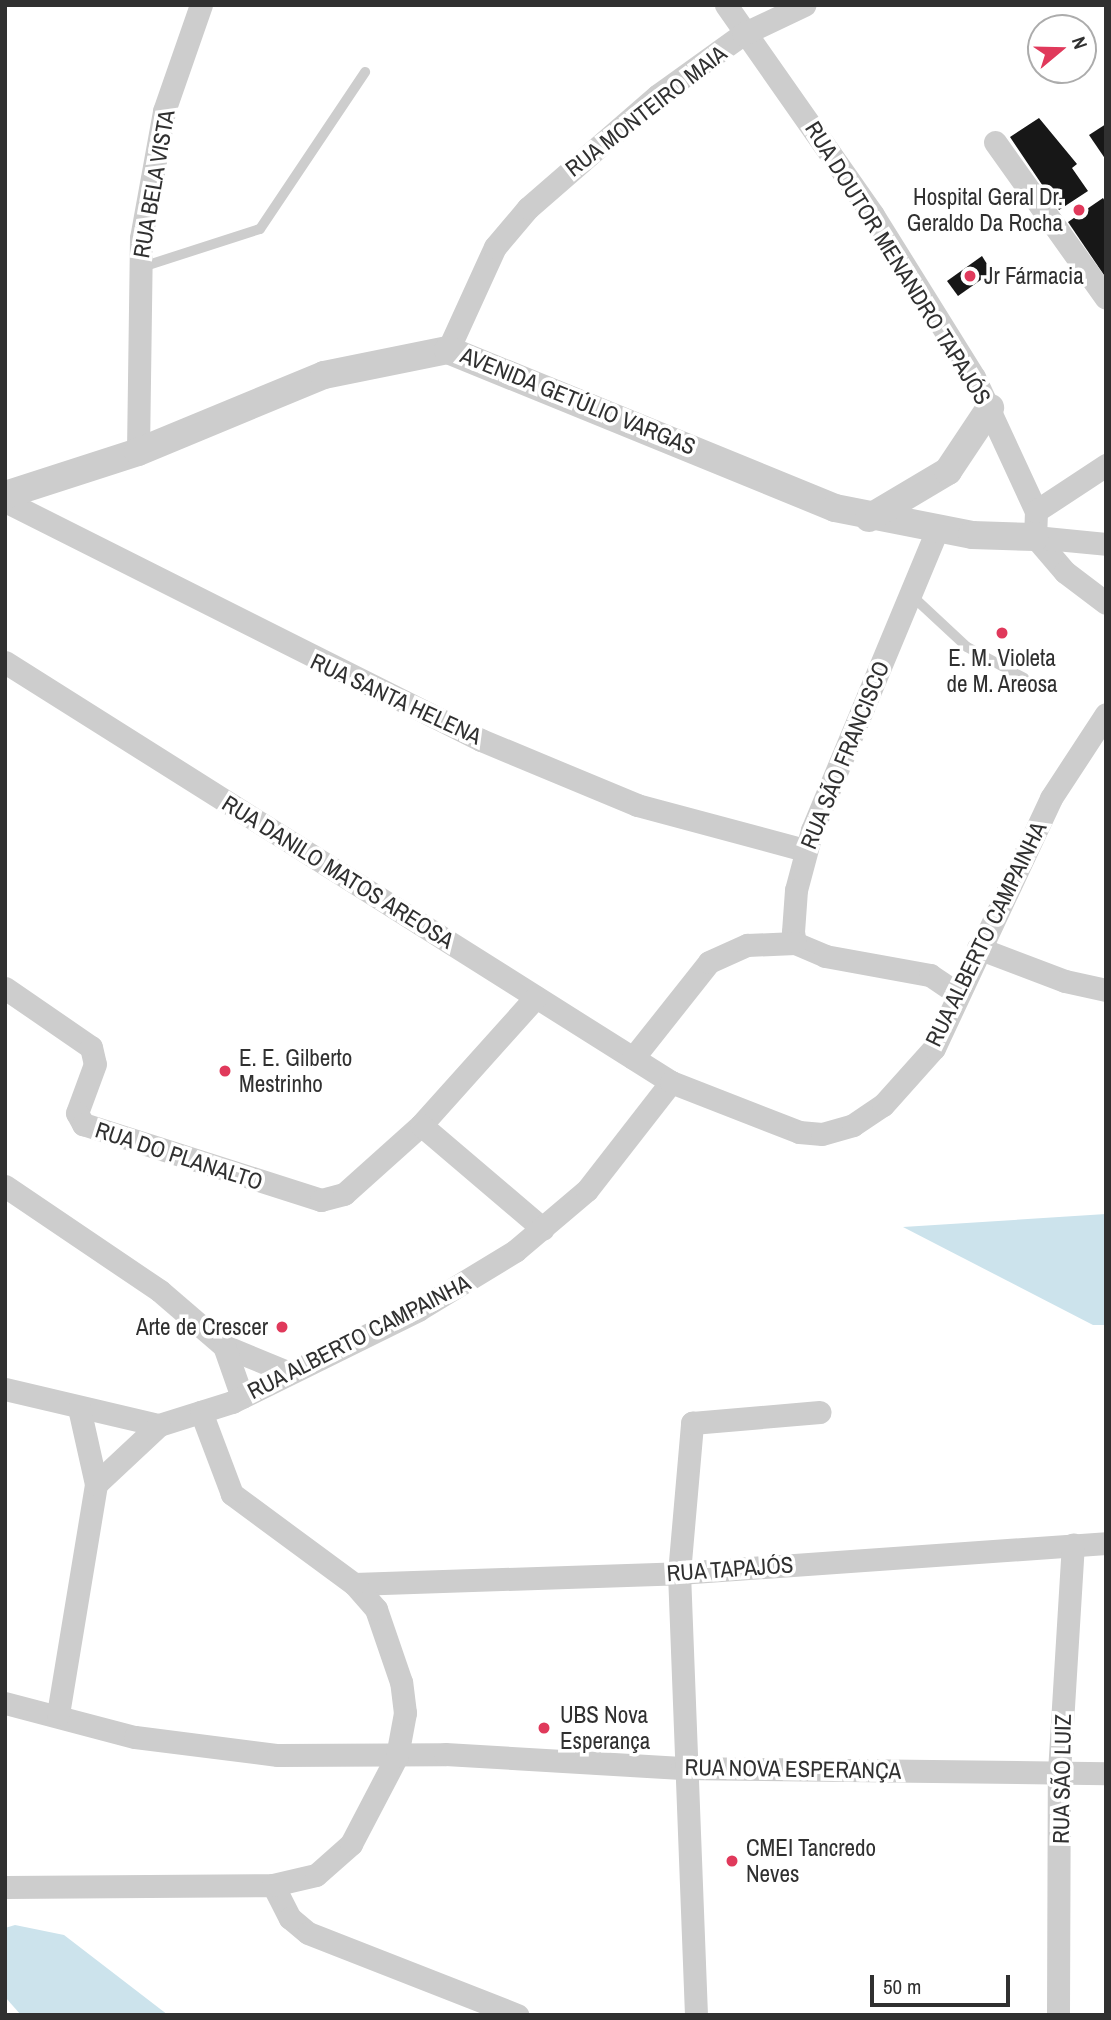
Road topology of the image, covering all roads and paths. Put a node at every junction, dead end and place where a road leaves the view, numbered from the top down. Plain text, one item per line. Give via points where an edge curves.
1 (201, 5) edge
2 (726, 5) edge
3 (804, 5) edge
4 (743, 34) junction
5 (365, 72) dead end
6 (995, 142) dead end
7 (139, 268) junction
8 (1106, 298) edge
9 (448, 350) junction
10 (990, 408) junction
11 (138, 452) junction
12 (1106, 466) edge
13 (5, 495) edge
14 (5, 501) edge
15 (869, 518) junction
16 (1036, 524) junction
17 (937, 530) junction
18 (1106, 544) edge
19 (910, 594) junction
20 (1106, 603) edge
21 (5, 662) edge
22 (1024, 678) dead end
23 (1106, 714) edge
24 (805, 850) junction
25 (795, 943) junction
26 (978, 948) junction
27 (5, 988) edge
28 (1106, 990) edge
29 (957, 993) junction
30 (536, 997) junction
31 (633, 1058) junction
32 (671, 1082) junction
33 (421, 1125) junction
34 (5, 1186) edge
35 (543, 1229) junction
36 (224, 1346) junction
37 (285, 1371) junction
38 (5, 1389) edge
39 (242, 1397) junction
40 (79, 1408) junction
41 (201, 1412) junction
42 (820, 1412) dead end
43 (159, 1425) junction
44 (96, 1484) junction
45 (1106, 1543) edge
46 (1073, 1544) junction
47 (679, 1573) junction
48 (354, 1584) junction
49 (5, 1703) edge
50 (58, 1714) junction
51 (397, 1756) junction
52 (682, 1768) junction
53 (1059, 1772) junction
54 (1106, 1773) edge
55 (273, 1885) junction
56 (5, 1887) edge
57 (517, 2015) edge
58 (696, 2015) edge
59 (1058, 2015) edge

1 - 7 street, RUA BELA VISTA via 164,111
2 - 4 street, RUA DOUTOR MENANDRO TAPAJÓS
3 - 4 street, RUA MONTEIRO MAIA
4 - 9 street, RUA MONTEIRO MAIA via 613,130 511,226 475,282
4 - 10 street, RUA DOUTOR MENANDRO TAPAJÓS via 873,215
5 - 7 lane via 260,229
6 - 8 street
7 - 11 street, RUA BELA VISTA
9 - 11 street, AVENIDA GETÚLIO VARGAS via 324,375
9 - 15 street, AVENIDA GETÚLIO VARGAS
10 - 15 street via 948,471
10 - 16 street, RUA DOUTOR MENANDRO TAPAJÓS
11 - 13 street, AVENIDA GETÚLIO VARGAS
12 - 16 street
14 - 24 street, RUA SANTA HELENA via 481,740 637,805
15 - 17 street, AVENIDA GETÚLIO VARGAS
16 - 17 street, AVENIDA GETÚLIO VARGAS
16 - 18 street
16 - 20 street, RUA DOUTOR MENANDRO TAPAJÓS via 1065,572
17 - 19 street, RUA SÃO FRANCISCO
19 - 22 lane via 967,647
19 - 24 street, RUA SÃO FRANCISCO
21 - 30 street, RUA DANILO MATOS AREOSA
23 - 26 street, RUA ALBERTO CAMPAINHA via 1051,798
24 - 25 street, RUA SÃO FRANCISCO via 793,908
25 - 29 street via 825,956 930,975
25 - 31 street via 723,952 687,986
26 - 28 street
26 - 29 street, RUA ALBERTO CAMPAINHA
27 - 33 street, RUA DO PLANALTO via 91,1047 95,1064 77,1113 82,1124 310,1198 334,1199
29 - 32 street, RUA ALBERTO CAMPAINHA via 934,1048 883,1105 853,1125 822,1134 799,1132
30 - 31 street, RUA DANILO MATOS AREOSA
30 - 33 street
31 - 32 street, RUA DANILO MATOS AREOSA
32 - 35 street, RUA ALBERTO CAMPAINHA via 587,1190
33 - 35 street
34 - 36 street via 160,1291
35 - 37 street, RUA ALBERTO CAMPAINHA via 418,1310
36 - 37 street
36 - 39 street
37 - 39 street, RUA ALBERTO CAMPAINHA
38 - 40 street, RUA ALBERTO CAMPAINHA
39 - 41 street, RUA ALBERTO CAMPAINHA
40 - 43 street, RUA ALBERTO CAMPAINHA
40 - 44 street
41 - 43 street, RUA ALBERTO CAMPAINHA
41 - 48 street via 232,1494
42 - 47 street via 692,1423
43 - 44 street
44 - 50 street
45 - 46 street, RUA TAPAJÓS
46 - 47 street, RUA TAPAJÓS
46 - 53 street, RUA SÃO LUIZ
47 - 48 street, RUA TAPAJÓS
47 - 52 street
48 - 51 street via 376,1609 401,1682 405,1713
49 - 50 street, RUA NOVA ESPERANÇA
50 - 51 street, RUA NOVA ESPERANÇA via 135,1737 219,1751
51 - 52 street, RUA NOVA ESPERANÇA via 568,1757
51 - 55 street via 338,1861 316,1875
52 - 53 street, RUA NOVA ESPERANÇA
52 - 58 street
53 - 54 street, RUA NOVA ESPERANÇA
53 - 59 street, RUA SÃO LUIZ
55 - 56 street
55 - 57 street via 290,1919 308,1933

